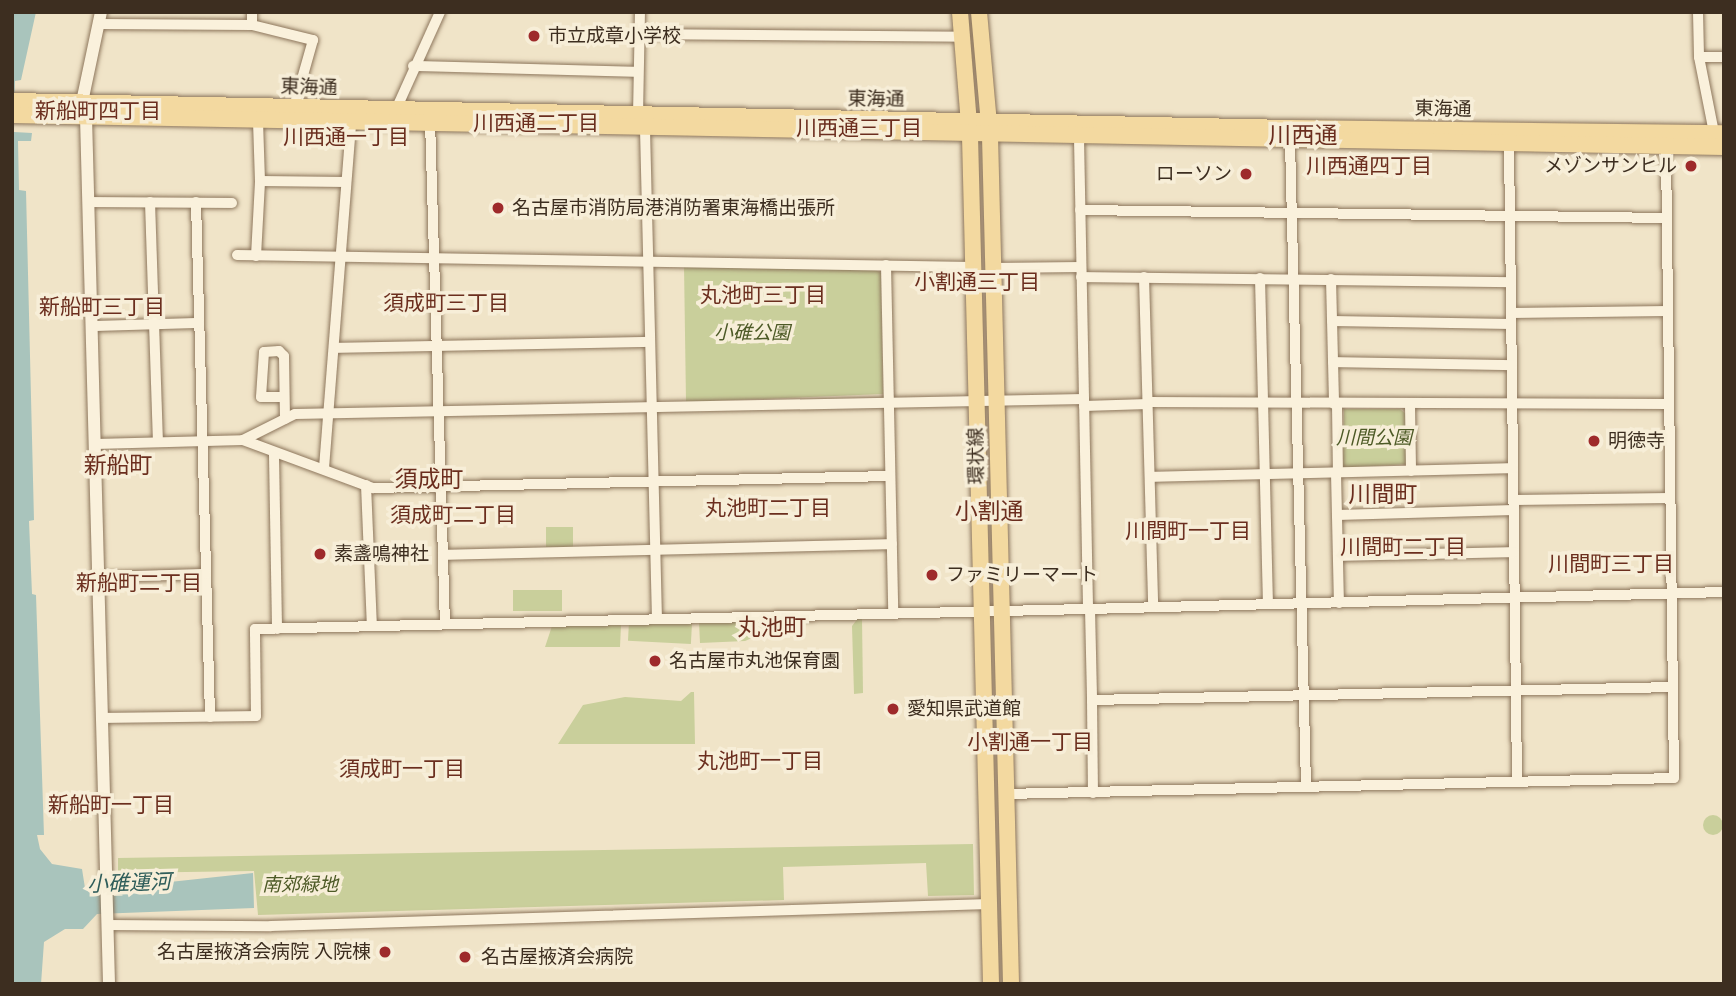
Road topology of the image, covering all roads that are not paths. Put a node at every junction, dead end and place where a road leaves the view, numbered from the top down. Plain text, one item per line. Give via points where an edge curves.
1 (252, 12) edge
2 (440, 12) edge
3 (640, 12) edge
4 (960, 12) edge
5 (979, 12) edge
6 (1698, 12) edge
7 (100, 18) edge
8 (252, 26) junction
9 (639, 34) junction
10 (962, 37) junction
11 (1699, 57) junction
12 (1724, 57) edge
13 (413, 66) junction
14 (638, 72) junction
15 (294, 107) junction
16 (20, 108) edge
17 (84, 110) junction
18 (393, 117) junction
19 (430, 118) junction
20 (258, 121) junction
21 (641, 122) junction
22 (351, 123) junction
23 (969, 129) junction
24 (988, 129) junction
25 (1719, 133) edge
26 (1079, 138) junction
27 (1290, 141) junction
28 (1509, 144) junction
29 (1666, 146) junction
30 (1724, 147) edge
31 (260, 181) junction
32 (345, 182) junction
33 (89, 202) junction
34 (150, 202) junction
35 (196, 202) junction
36 (232, 203) dead end
37 (1080, 210) junction
38 (1292, 214) junction
39 (1510, 217) junction
40 (1667, 218) junction
41 (237, 256) dead end
42 (256, 256) junction
43 (340, 257) junction
44 (434, 258) junction
45 (648, 261) junction
46 (886, 265) junction
47 (973, 267) junction
48 (993, 268) junction
49 (1081, 272) junction
50 (1144, 277) junction
51 (1260, 278) junction
52 (1293, 279) junction
53 (1331, 279) junction
54 (1511, 282) junction
55 (1668, 311) junction
56 (1511, 318) junction
57 (1332, 321) junction
58 (199, 323) junction
59 (155, 324) junction
60 (92, 326) junction
61 (650, 342) junction
62 (436, 346) junction
63 (334, 348) junction
64 (1333, 362) junction
65 (1512, 365) junction
66 (284, 397) junction
67 (976, 400) junction
68 (996, 401) junction
69 (889, 402) junction
70 (1084, 403) junction
71 (1148, 403) junction
72 (1263, 404) junction
73 (1296, 404) junction
74 (1669, 404) junction
75 (1335, 405) junction
76 (1410, 405) junction
77 (1513, 407) junction
78 (652, 410) junction
79 (329, 414) junction
80 (438, 415) junction
81 (285, 419) junction
82 (243, 439) junction
83 (202, 441) junction
84 (158, 442) junction
85 (96, 444) junction
86 (274, 455) junction
87 (324, 468) junction
88 (1513, 468) junction
89 (1411, 471) junction
90 (1337, 472) junction
91 (1265, 474) junction
92 (1298, 474) junction
93 (890, 476) junction
94 (1150, 477) junction
95 (653, 482) junction
96 (366, 485) junction
97 (440, 488) junction
98 (1670, 498) junction
99 (1514, 505) junction
100 (1337, 515) junction
101 (892, 544) junction
102 (655, 550) junction
103 (1514, 552) junction
104 (443, 555) junction
105 (1338, 556) junction
106 (206, 574) junction
107 (99, 577) junction
108 (1724, 592) edge
109 (1672, 594) junction
110 (1515, 598) junction
111 (1339, 603) junction
112 (1268, 604) junction
113 (1301, 604) junction
114 (1153, 607) junction
115 (1089, 609) junction
116 (982, 610) junction
117 (1000, 611) junction
118 (893, 612) junction
119 (657, 618) junction
120 (445, 624) junction
121 (372, 626) junction
122 (277, 628) junction
123 (1673, 687) junction
124 (1516, 690) junction
125 (1303, 695) junction
126 (1092, 700) junction
127 (210, 717) junction
128 (103, 719) junction
129 (1517, 782) junction
130 (1306, 787) junction
131 (1093, 793) junction
132 (1006, 794) junction
133 (990, 904) junction
134 (108, 922) junction
135 (110, 984) edge
136 (991, 984) edge
137 (1011, 984) edge

1 - 8 street
2 - 13 street
3 - 9 street
4 - 10 main road, 環状線
5 - 24 main road, 環状線
6 - 11 street
7 - 8 street
7 - 17 street
8 - 15 street via 313,40
9 - 10 street
9 - 14 street
10 - 23 main road, 環状線
11 - 12 street
11 - 25 street
13 - 14 street
13 - 18 street
14 - 21 street
15 - 17 main road, 東海通
15 - 18 main road, 東海通
16 - 17 main road
17 - 20 main road
17 - 33 street
18 - 19 main road, 東海通
18 - 22 main road
19 - 21 main road, 東海通
19 - 44 street
20 - 22 main road
20 - 31 street
21 - 23 main road, 東海通
21 - 45 street
22 - 32 street
23 - 24 main road, 東海通
23 - 47 main road, 環状線
24 - 25 main road, 東海通
24 - 26 main road, 東海通
24 - 48 main road, 環状線
26 - 27 main road, 東海通
26 - 37 street
27 - 28 main road, 東海通
27 - 38 street
28 - 29 main road, 東海通
28 - 39 street
29 - 30 main road, 東海通
29 - 40 street
31 - 32 street
31 - 42 street
32 - 43 street
33 - 34 street
33 - 60 street
34 - 35 street
34 - 59 street
35 - 36 street
35 - 58 street
37 - 38 street
37 - 49 street
38 - 39 street
38 - 52 street
39 - 40 street
39 - 54 street
40 - 55 street
41 - 42 street
42 - 43 street
43 - 44 street
43 - 63 street
44 - 45 street
44 - 62 street
45 - 46 street
45 - 61 street
46 - 47 street
46 - 69 street
47 - 67 main road, 環状線
48 - 49 street
48 - 68 main road, 環状線
49 - 50 street
49 - 70 street
50 - 51 street
50 - 71 street
51 - 52 street
51 - 72 street
52 - 53 street
52 - 73 street
53 - 54 street
53 - 57 street
54 - 56 street
55 - 56 street
55 - 74 street
56 - 57 street
56 - 65 street
57 - 64 street
58 - 59 street
58 - 83 street
59 - 60 street
59 - 84 street
60 - 85 street
61 - 62 street
61 - 78 street
62 - 63 street
62 - 80 street
63 - 79 street
64 - 65 street
64 - 75 street
65 - 77 street
66 - 66 street via 284,356 279,351 264,352 261,397
66 - 81 street
67 - 68 street
67 - 69 street
67 - 116 main road, 環状線
68 - 70 street
68 - 117 main road, 環状線
69 - 78 street
69 - 93 street
70 - 71 street
70 - 115 street
71 - 72 street
71 - 94 street
72 - 73 street
72 - 91 street
73 - 75 street
73 - 92 street
74 - 77 street
74 - 98 street
75 - 76 street
75 - 90 street
76 - 77 street
76 - 89 street
77 - 88 street
78 - 80 street
78 - 95 street
79 - 80 street
79 - 81 street via 295,414
79 - 87 street
80 - 97 street
81 - 82 street
82 - 83 street
82 - 86 street
83 - 84 street
83 - 106 street
84 - 85 street
85 - 107 street
86 - 87 street
86 - 122 street
87 - 96 street
88 - 89 street
88 - 99 street
89 - 90 street
90 - 92 street
90 - 100 street
91 - 92 street
91 - 94 street
91 - 112 street
92 - 113 street
93 - 95 street
93 - 101 street
94 - 114 street
95 - 97 street
95 - 102 street
96 - 97 street
96 - 121 street
97 - 104 street
98 - 99 street
98 - 109 street
99 - 100 street
99 - 103 street
100 - 105 street
101 - 102 street
101 - 118 street
102 - 104 street
102 - 119 street
103 - 105 street
103 - 110 street
104 - 120 street
105 - 111 street
106 - 107 street
106 - 127 street
107 - 128 street
108 - 109 street
109 - 110 street
109 - 123 street
110 - 111 street
110 - 124 street
111 - 113 street
112 - 113 street
112 - 114 street
113 - 125 street
114 - 115 street
115 - 117 street
115 - 126 street
116 - 117 street
116 - 118 street
116 - 133 main road, 環状線
117 - 132 main road, 環状線
118 - 119 street
119 - 120 street
120 - 121 street
121 - 122 street
122 - 127 street via 255,629 256,716
123 - 124 street
123 - 129 street via 1674,778
124 - 125 street
124 - 129 street
125 - 126 street
125 - 130 street
126 - 131 street
127 - 128 street
128 - 134 street
129 - 130 street
130 - 131 street
131 - 132 street
132 - 137 main road, 環状線
133 - 134 street via 271,926
133 - 136 main road, 環状線
134 - 135 street

